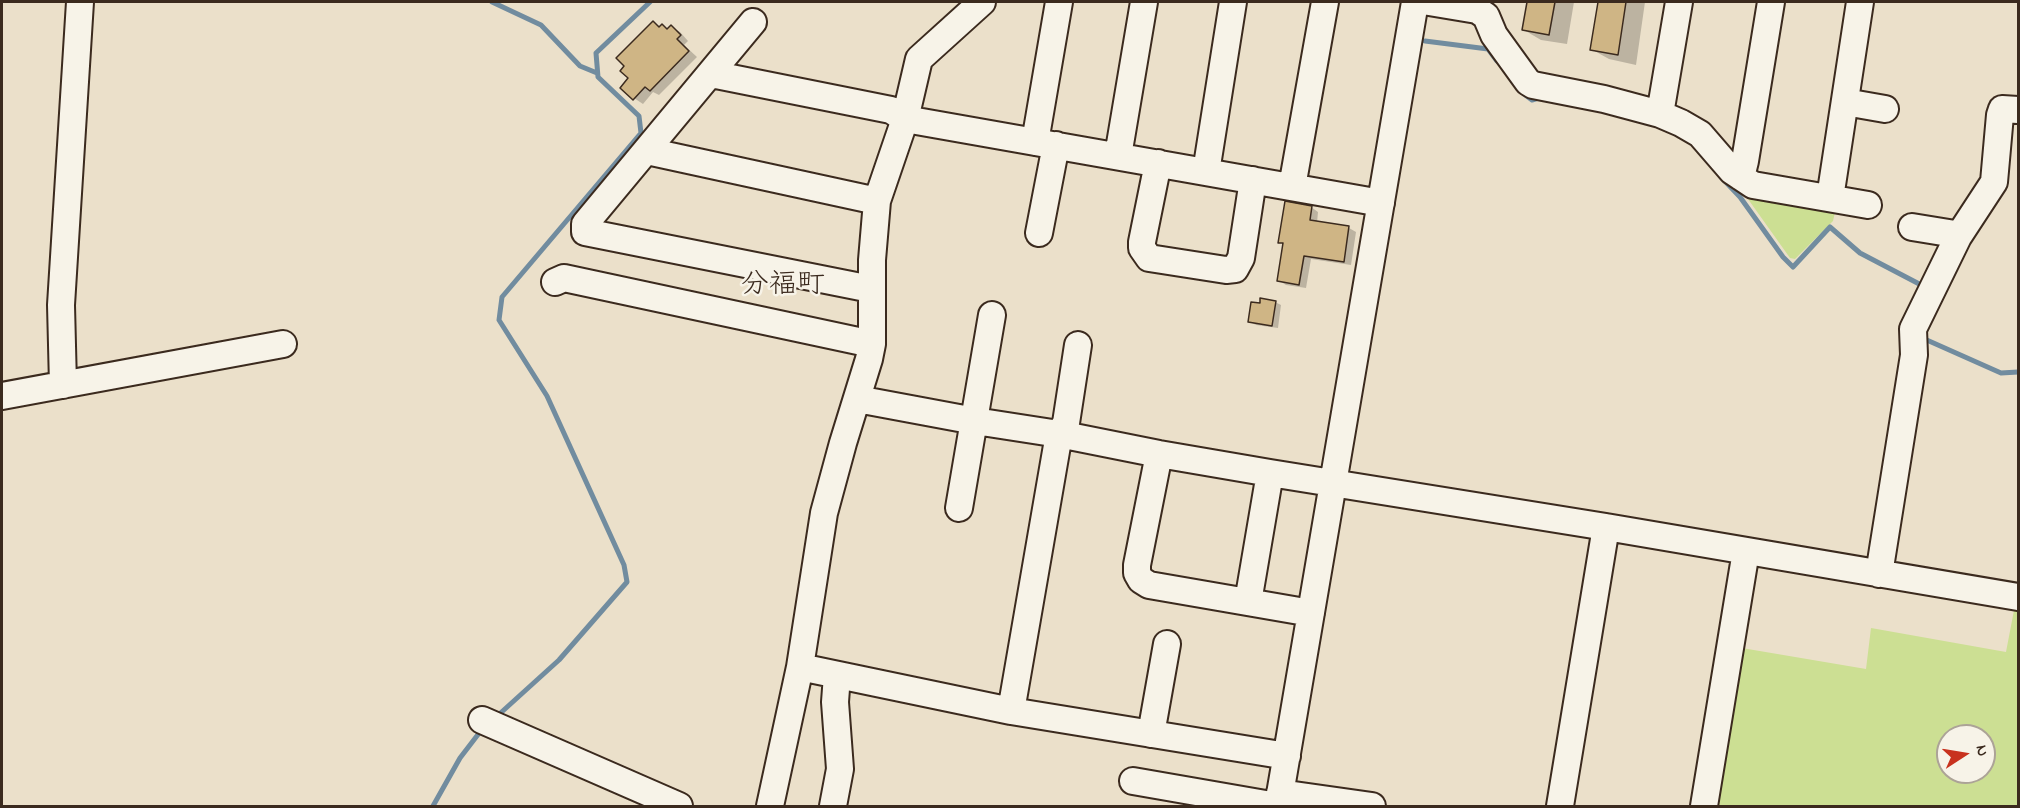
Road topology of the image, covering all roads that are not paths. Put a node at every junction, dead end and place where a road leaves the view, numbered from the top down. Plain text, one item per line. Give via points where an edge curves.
1 (80, 2) edge
2 (982, 2) edge
3 (1059, 2) edge
4 (1144, 2) edge
5 (1233, 2) edge
6 (1325, 2) edge
7 (1415, 2) edge
8 (1429, 2) edge
9 (1679, 2) edge
10 (1771, 2) edge
11 (1860, 2) edge
12 (753, 22) dead end
13 (711, 74) junction
14 (1845, 102) junction
15 (1885, 109) dead end
16 (2019, 110) edge
17 (1660, 114) junction
18 (905, 118) junction
19 (1046, 143) junction
20 (646, 151) junction
21 (1118, 156) junction
22 (1158, 163) junction
23 (1206, 172) junction
24 (1741, 177) junction
25 (1253, 180) junction
26 (1292, 187) junction
27 (1830, 198) junction
28 (877, 201) junction
29 (1381, 203) junction
30 (1868, 205) dead end
31 (1912, 227) dead end
32 (1039, 233) dead end
33 (1958, 237) junction
34 (555, 282) dead end
35 (871, 289) junction
36 (992, 315) dead end
37 (283, 344) dead end
38 (872, 344) junction
39 (1078, 345) dead end
40 (63, 385) junction
41 (2, 396) edge
42 (857, 399) junction
43 (975, 421) junction
44 (1059, 434) junction
45 (1159, 454) junction
46 (1270, 473) junction
47 (1334, 483) junction
48 (959, 508) dead end
49 (1606, 527) junction
50 (1746, 551) junction
51 (1879, 574) junction
52 (2019, 597) edge
53 (1248, 602) junction
54 (1311, 613) junction
55 (1167, 644) dead end
56 (800, 667) junction
57 (837, 675) junction
58 (1011, 711) junction
59 (489, 722) dead end
60 (1151, 734) junction
61 (1287, 756) junction
62 (1133, 781) dead end
63 (1279, 802) edge
64 (679, 807) edge
65 (770, 807) edge
66 (833, 807) edge
67 (1372, 807) edge
68 (1560, 807) edge
69 (1704, 807) edge

1 - 40 street via 61,305
2 - 18 street via 919,59
3 - 19 street
4 - 21 street
5 - 23 street
6 - 26 street
7 - 29 street
8 - 17 street via 1477,10 1486,16 1494,35 1533,85
9 - 17 street
10 - 24 street
11 - 14 street
12 - 13 street
13 - 18 street via 891,110
13 - 20 street
14 - 15 street
14 - 27 street
16 - 33 street via 2002,109 1994,182
17 - 24 street via 1700,134
18 - 19 street
18 - 28 street
19 - 21 street
19 - 32 street
20 - 28 street
20 - 35 street via 585,224 585,232
21 - 22 street
22 - 23 street
22 - 25 street via 1142,242 1149,258 1234,269 1241,258
23 - 25 street
24 - 27 street via 1754,185
25 - 26 street
26 - 29 street
27 - 30 street
28 - 35 street
29 - 47 street
31 - 33 street
33 - 51 street via 1913,329 1914,355
34 - 38 street via 564,278
35 - 38 street
36 - 43 street
37 - 40 street
38 - 42 street
39 - 44 street via 1066,423
40 - 41 street
42 - 43 street
42 - 56 street via 824,513
43 - 44 street
43 - 48 street
44 - 45 street
44 - 58 street
45 - 46 street
45 - 53 street via 1137,573 1149,585
46 - 47 street
46 - 53 street
47 - 49 street
47 - 54 street
49 - 50 street
49 - 68 street
50 - 51 street
50 - 69 street
51 - 52 street
53 - 54 street
54 - 61 street
55 - 60 street
56 - 57 street
56 - 65 street
57 - 58 street
57 - 66 street via 840,769
58 - 60 street
59 - 64 street
60 - 61 street
61 - 63 street
62 - 63 street
63 - 67 street

